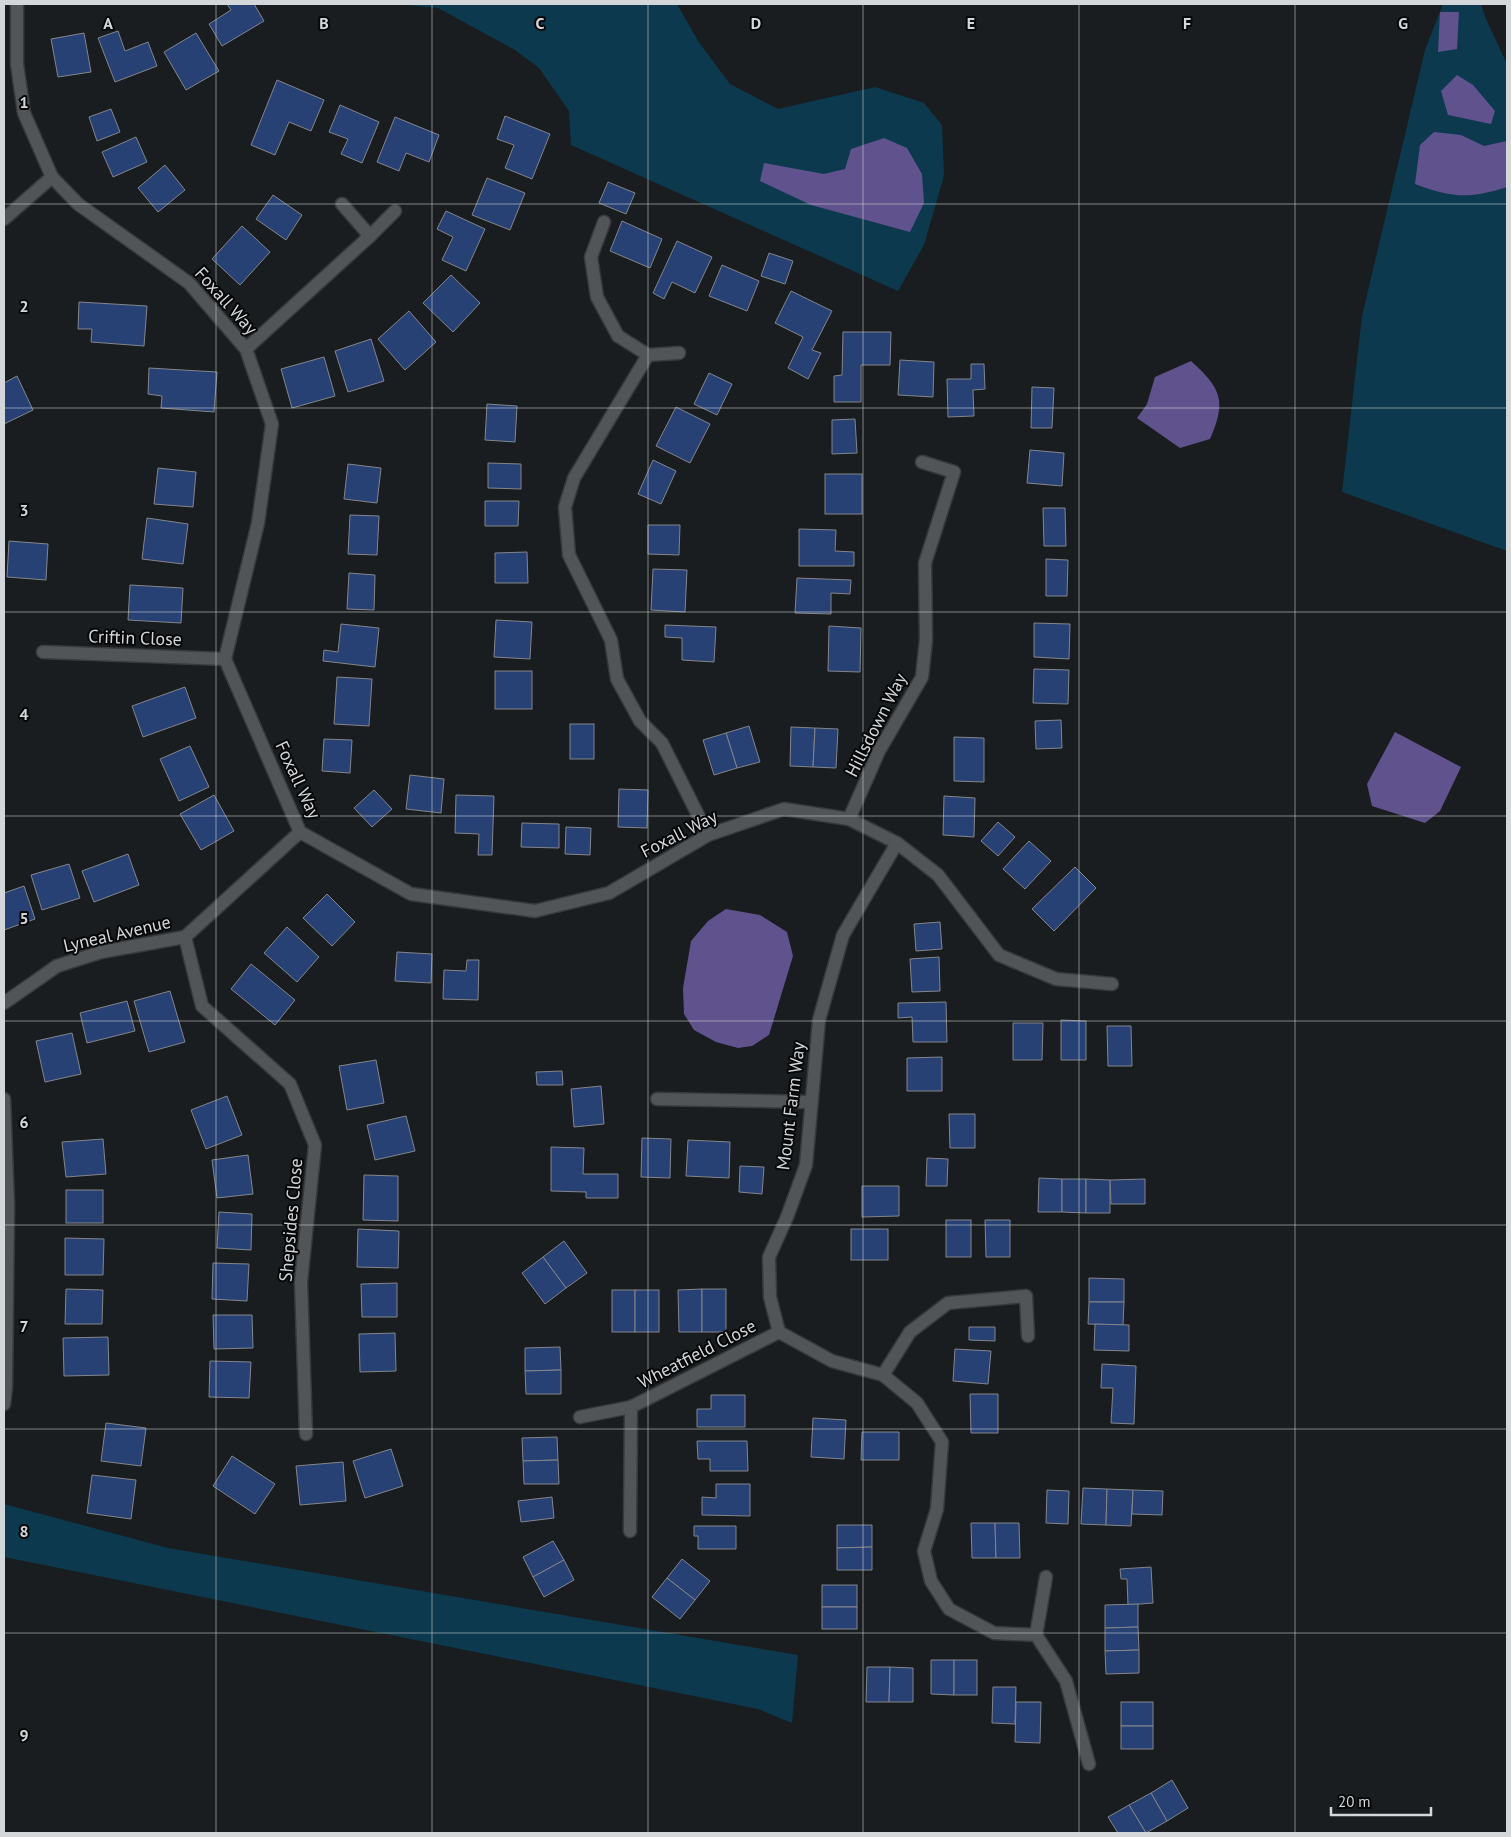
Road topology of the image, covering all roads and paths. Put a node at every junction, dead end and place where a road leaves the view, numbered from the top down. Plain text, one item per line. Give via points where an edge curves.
1 (17, 4) edge
2 (52, 177) junction
3 (342, 204) dead end
4 (395, 211) dead end
5 (4, 219) edge
6 (604, 222) dead end
7 (370, 236) junction
8 (246, 349) junction
9 (679, 354) dead end
10 (648, 355) junction
11 (922, 462) dead end
12 (43, 652) dead end
13 (225, 659) junction
14 (849, 819) junction
15 (300, 832) junction
16 (708, 835) junction
17 (897, 843) junction
18 (185, 937) junction
19 (1112, 984) dead end
20 (4, 1003) edge
21 (4, 1099) edge
22 (657, 1099) dead end
23 (810, 1102) junction
24 (779, 1332) junction
25 (1028, 1336) dead end
26 (883, 1375) junction
27 (4, 1404) edge
28 (631, 1407) junction
29 (580, 1417) dead end
30 (306, 1434) dead end
31 (630, 1531) dead end
32 (1046, 1578) dead end
33 (1036, 1635) junction
34 (1089, 1764) dead end

1 - 2 street, Foxall Way via 16,64 24,113
2 - 5 street
2 - 8 street, Foxall Way via 78,204 189,283
3 - 7 street
4 - 7 street
6 - 10 street via 591,256 597,297 618,336
7 - 8 street
8 - 13 street, Foxall Way via 272,424 258,523
9 - 10 street
10 - 16 street via 574,478 564,507 569,554 610,640 618,679 640,721 662,743
11 - 14 street, Hillsdown Way via 954,472 925,563 926,640 922,677 879,751
12 - 13 street, Criftin Close
13 - 15 street, Foxall Way
14 - 16 street, Foxall Way via 784,809
14 - 17 street, Foxall Way
15 - 16 street, Foxall Way via 411,894 535,911 609,893
15 - 18 street, Lyneal Avenue
17 - 19 street, Foxall Way via 938,875 999,955 1056,979
17 - 23 street, Mount Farm Way via 843,935 819,1020
18 - 20 street, Lyneal Avenue via 101,952 57,966
18 - 30 street, Shepsides Close via 202,1006 290,1084 315,1146 302,1282
21 - 27 street via 8,1205
22 - 23 street
23 - 24 street, Mount Farm Way via 806,1164 769,1256 770,1298
24 - 26 street via 832,1361
24 - 28 street, Wheatfield Close
25 - 26 street via 1026,1296 948,1303 910,1332
26 - 33 street via 917,1403 942,1442 937,1509 924,1551 931,1581 948,1609 994,1633
28 - 29 street, Wheatfield Close
28 - 31 street, Wheatfield Close
32 - 33 street
33 - 34 street via 1066,1681

